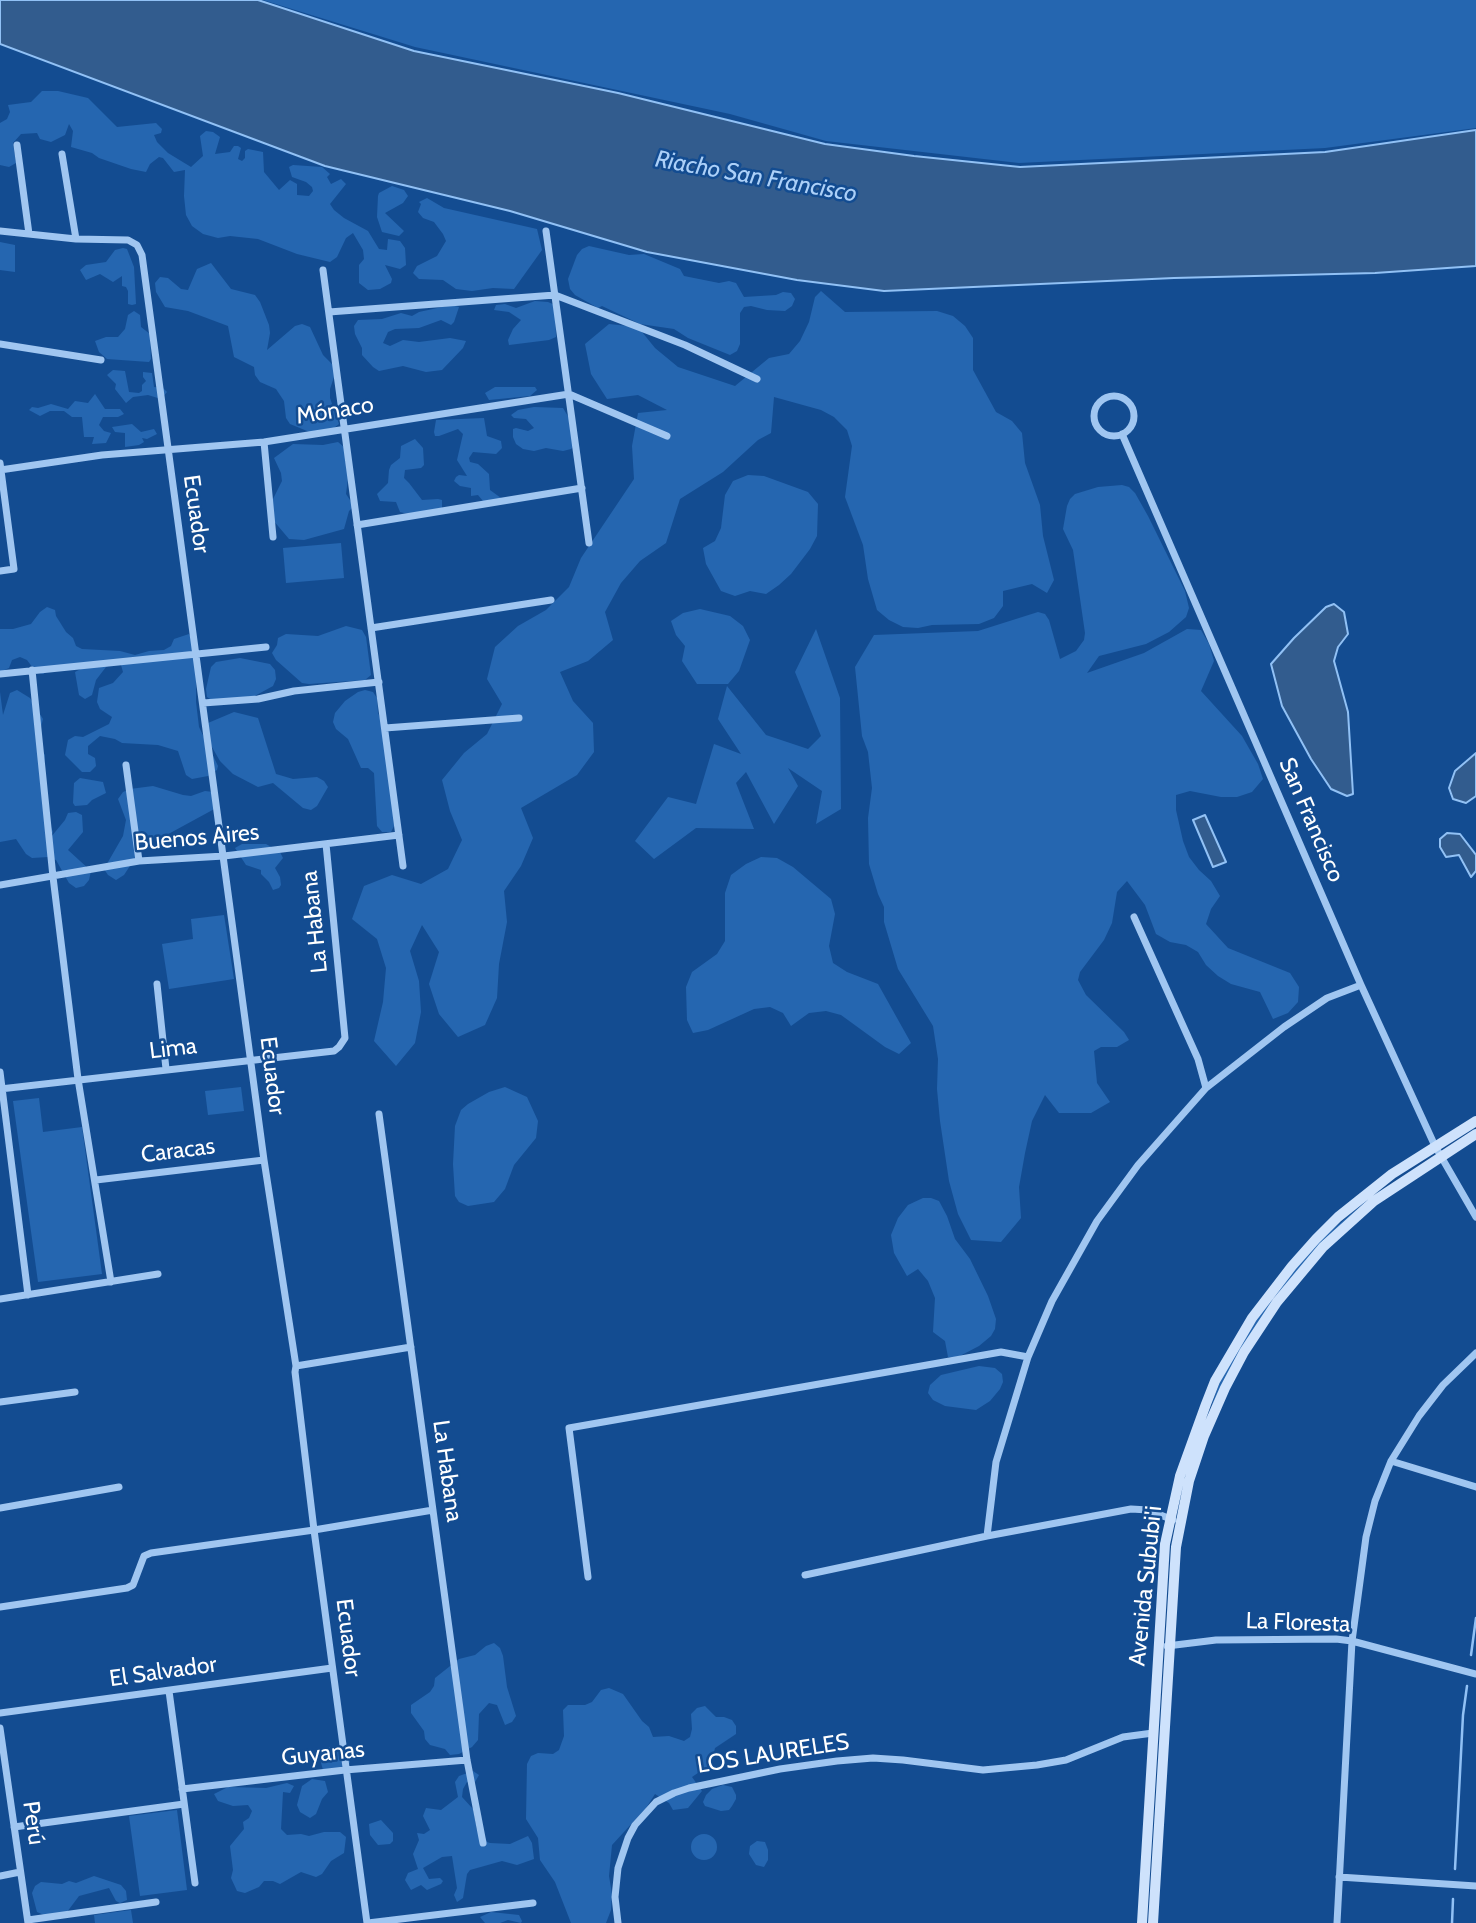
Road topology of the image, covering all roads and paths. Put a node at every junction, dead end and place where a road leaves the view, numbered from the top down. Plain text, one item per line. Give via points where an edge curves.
1 (17, 145) dead end
2 (62, 154) dead end
3 (0, 231) edge
4 (545, 231) dead end
5 (29, 234) junction
6 (76, 239) junction
7 (323, 270) dead end
8 (555, 295) junction
9 (329, 312) junction
10 (0, 344) edge
11 (101, 360) dead end
12 (757, 379) dead end
13 (569, 394) junction
14 (344, 429) junction
15 (1122, 434) junction
16 (667, 436) dead end
17 (264, 442) junction
18 (167, 449) junction
19 (0, 463) edge
20 (0, 470) edge
21 (582, 488) junction
22 (357, 525) junction
23 (273, 537) dead end
24 (589, 543) dead end
25 (0, 571) edge
26 (551, 600) dead end
27 (371, 628) junction
28 (266, 647) dead end
29 (196, 655) junction
30 (32, 670) junction
31 (0, 674) edge
32 (379, 682) junction
33 (203, 703) junction
34 (519, 718) dead end
35 (384, 728) junction
36 (127, 765) dead end
37 (399, 835) junction
38 (326, 844) junction
39 (223, 856) junction
40 (139, 861) junction
41 (403, 866) dead end
42 (53, 877) junction
43 (0, 885) edge
44 (1134, 917) dead end
45 (157, 984) dead end
46 (1361, 985) junction
47 (345, 1038) joint
48 (251, 1059) junction
49 (166, 1069) junction
50 (0, 1072) edge
51 (78, 1079) junction
52 (1206, 1088) junction
53 (1, 1089) edge
54 (379, 1114) dead end
55 (1476, 1121) edge
56 (1476, 1134) edge
57 (1438, 1151) junction
58 (264, 1160) junction
59 (96, 1180) junction
60 (1476, 1217) edge
61 (158, 1274) dead end
62 (111, 1283) junction
63 (28, 1295) junction
64 (0, 1299) edge
65 (411, 1347) junction
66 (1476, 1353) edge
67 (1028, 1357) junction
68 (296, 1366) junction
69 (75, 1392) dead end
70 (0, 1402) edge
71 (1391, 1461) junction
72 (119, 1487) dead end
73 (1476, 1487) edge
74 (0, 1508) edge
75 (433, 1510) junction
76 (1175, 1521) junction
77 (314, 1530) junction
78 (987, 1536) junction
79 (805, 1574) dead end
80 (588, 1577) dead end
81 (0, 1607) edge
82 (1352, 1641) junction
83 (1164, 1647) junction
84 (332, 1668) junction
85 (1476, 1674) edge
86 (169, 1691) junction
87 (0, 1713) edge
88 (0, 1728) edge
89 (1153, 1733) junction
90 (467, 1760) junction
91 (345, 1770) junction
92 (3, 1771) edge
93 (183, 1789) junction
94 (184, 1804) junction
95 (14, 1828) junction
96 (483, 1843) dead end
97 (20, 1872) junction
98 (0, 1876) edge
99 (1339, 1877) junction
100 (195, 1883) dead end
101 (1476, 1886) edge
102 (156, 1902) dead end
103 (534, 1903) dead end
104 (28, 1922) edge
105 (368, 1923) edge
106 (618, 1923) edge
107 (1142, 1923) edge
108 (1153, 1923) edge
109 (1337, 1923) edge

1 - 5 street
2 - 6 street
3 - 5 street
4 - 8 street
5 - 6 street
6 - 18 street, Ecuador via 128,240 142,255
7 - 9 street
8 - 9 street
8 - 12 street via 685,345
8 - 13 street
9 - 14 street
10 - 11 street
13 - 14 street, Mónaco
13 - 16 street
13 - 21 street
14 - 17 street, Mónaco
14 - 22 street
15 - 15 street via 1133,421 1130,404 1119,396 1105,398 1096,407 1097,425 1108,435
15 - 46 street, San Francisco
17 - 18 street, Mónaco
17 - 23 street
18 - 20 street, Mónaco
18 - 29 street, Ecuador
19 - 20 street
20 - 25 street via 14,569
21 - 22 street
21 - 24 street
22 - 27 street
26 - 27 street
27 - 32 street
28 - 29 street
29 - 30 street
29 - 33 street, Ecuador
30 - 31 street
30 - 42 street
32 - 33 street
32 - 35 street
33 - 39 street, Ecuador
34 - 35 street
35 - 37 street
36 - 40 street
37 - 38 street, Buenos Aires
37 - 41 street
38 - 39 street, Buenos Aires
38 - 47 street, La Habana
39 - 40 street, Buenos Aires
39 - 48 street, Ecuador
40 - 42 street, Buenos Aires
42 - 43 street, Buenos Aires
42 - 51 street
44 - 52 street via 1198,1059
45 - 49 street
46 - 52 street via 1327,998 1283,1027
46 - 57 street, San Francisco
47 - 48 street, Lima via 334,1051
48 - 49 street, Lima
48 - 58 street, Ecuador
49 - 51 street, Lima
50 - 53 street
51 - 53 street, Lima
51 - 59 street
52 - 67 street via 1138,1165 1097,1221 1052,1301
53 - 63 street
54 - 65 street, La Habana
55 - 57 street, Avenida Sububi'i
56 - 57 street, Avenida Sububi'i
57 - 60 street, San Francisco
57 - 76 street, Avenida Sububi'i via 1392,1174 1338,1217 1252,1318 1206,1404 1180,1476
58 - 59 street, Caracas
58 - 68 street, Ecuador
59 - 62 street
61 - 62 street
62 - 63 street
63 - 64 street
65 - 68 street
65 - 75 street, La Habana
66 - 71 street via 1443,1385
67 - 78 street via 996,1462
67 - 80 street via 1001,1352 569,1428
68 - 77 street, Ecuador
69 - 70 street
71 - 73 street
71 - 82 street via 1366,1537
72 - 74 street
75 - 77 street
75 - 90 street, La Habana
76 - 78 street via 1148,1510 1131,1509
76 - 83 street, Avenida Sububi'i via 1163,1568
77 - 81 street via 152,1553 144,1556 127,1588
77 - 84 street, Ecuador
78 - 79 street
82 - 83 street, La Floresta via 1216,1640
82 - 85 street, La Floresta
82 - 99 street
83 - 89 street, Avenida Sububi'i
83 - 108 street, Avenida Sububi'i
84 - 86 street, El Salvador
84 - 91 street, Ecuador
86 - 87 street, El Salvador
86 - 93 street
88 - 92 street, Perú
89 - 106 street, LOS LAURELES via 1123,1737 1066,1760 1037,1765 983,1770 903,1760 849,1760 682,1790 656,1802 628,1838 618,1868
89 - 107 street, Avenida Sububi'i
90 - 91 street, Guyanas
90 - 96 street, La Habana
91 - 93 street, Guyanas
91 - 105 street, Ecuador
92 - 95 street, Perú
93 - 94 street
94 - 95 street
94 - 100 street
95 - 97 street, Perú
97 - 98 street
97 - 104 street, Perú
99 - 101 street
99 - 109 street
102 - 104 street
103 - 105 street

